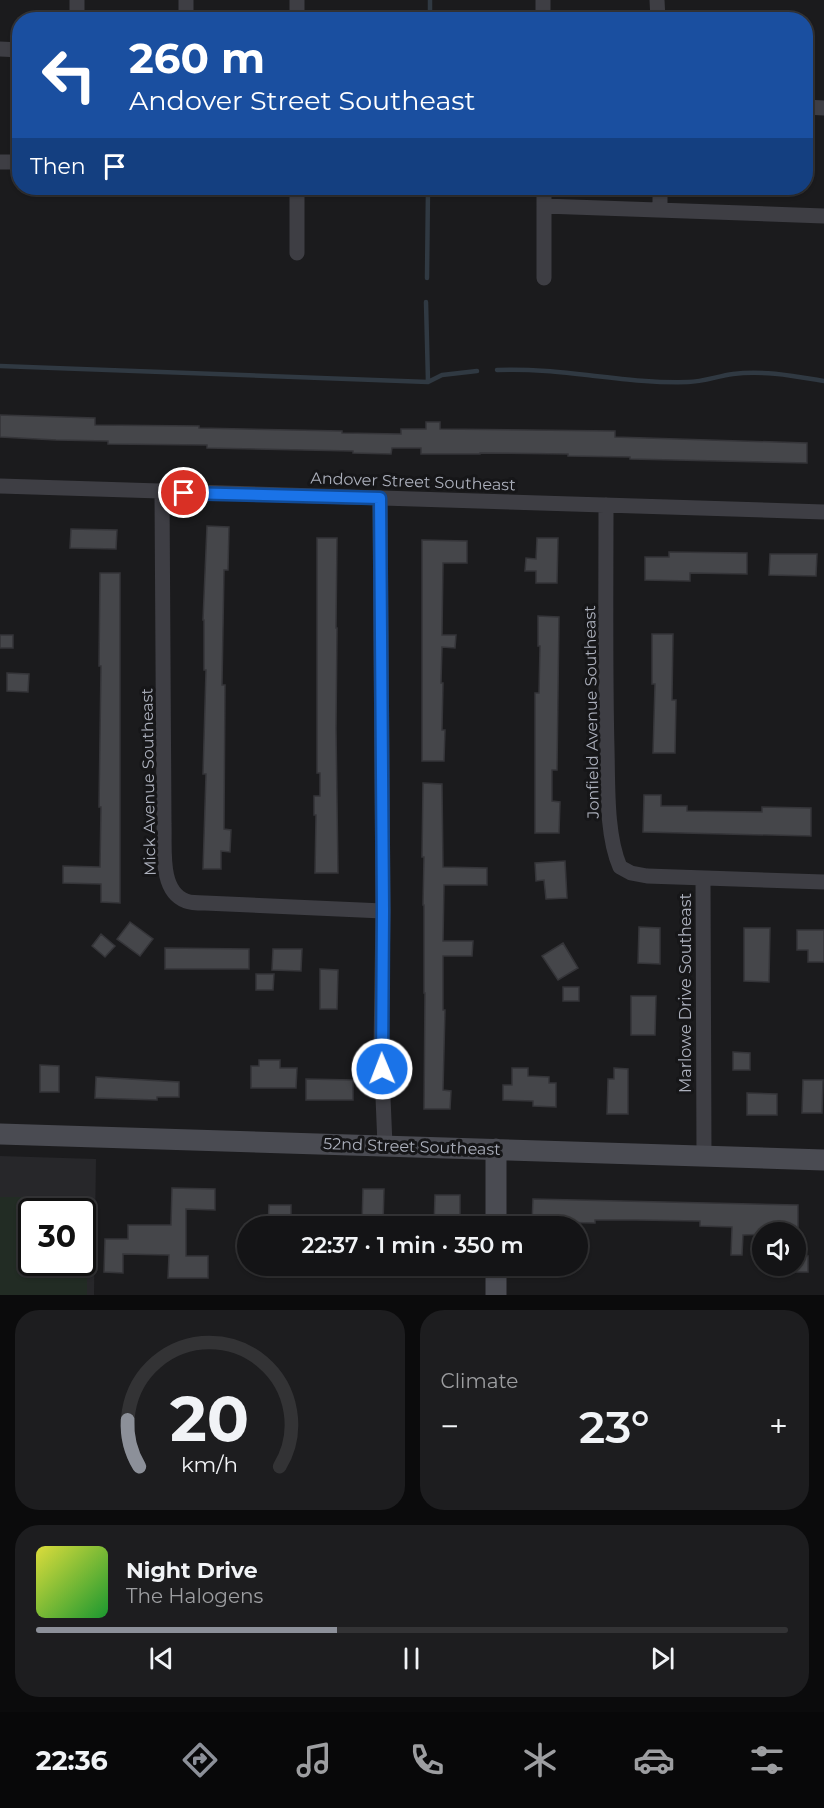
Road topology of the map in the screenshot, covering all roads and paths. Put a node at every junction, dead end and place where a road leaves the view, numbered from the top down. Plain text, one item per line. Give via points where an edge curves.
1 (297, 195) edge
2 (544, 195) edge
3 (660, 195) edge
4 (544, 206) junction
5 (660, 210) junction
6 (824, 216) edge
7 (297, 253) dead end
8 (544, 278) dead end
9 (0, 486) edge
10 (162, 492) junction
11 (380, 498) junction
12 (606, 505) junction
13 (824, 512) edge
14 (703, 878) junction
15 (824, 882) edge
16 (383, 911) junction
17 (0, 1134) edge
18 (385, 1145) junction
19 (496, 1149) junction
20 (704, 1156) junction
21 (824, 1160) edge
22 (496, 1216) edge
23 (496, 1276) edge
24 (496, 1295) edge

1 - 7 street
2 - 4 street
3 - 5 street
4 - 5 street
4 - 8 street
5 - 6 street
9 - 10 street, Andover Street Southeast
10 - 11 street, Andover Street Southeast
10 - 16 street, Mick Avenue Southeast via 164,824 166,879 173,893 187,902
11 - 12 street, Andover Street Southeast
11 - 16 street
12 - 13 street, Andover Street Southeast
12 - 14 street, Jonfield Avenue Southeast via 607,775 614,854 620,867 631,873
14 - 15 street, Marlowe Drive Southeast
14 - 20 street, Marlowe Drive Southeast
16 - 18 street via 381,1050
17 - 18 main road, 52nd Street Southeast
18 - 19 main road, 52nd Street Southeast
19 - 20 main road, 52nd Street Southeast
19 - 22 main road
20 - 21 main road, 52nd Street Southeast
23 - 24 main road

